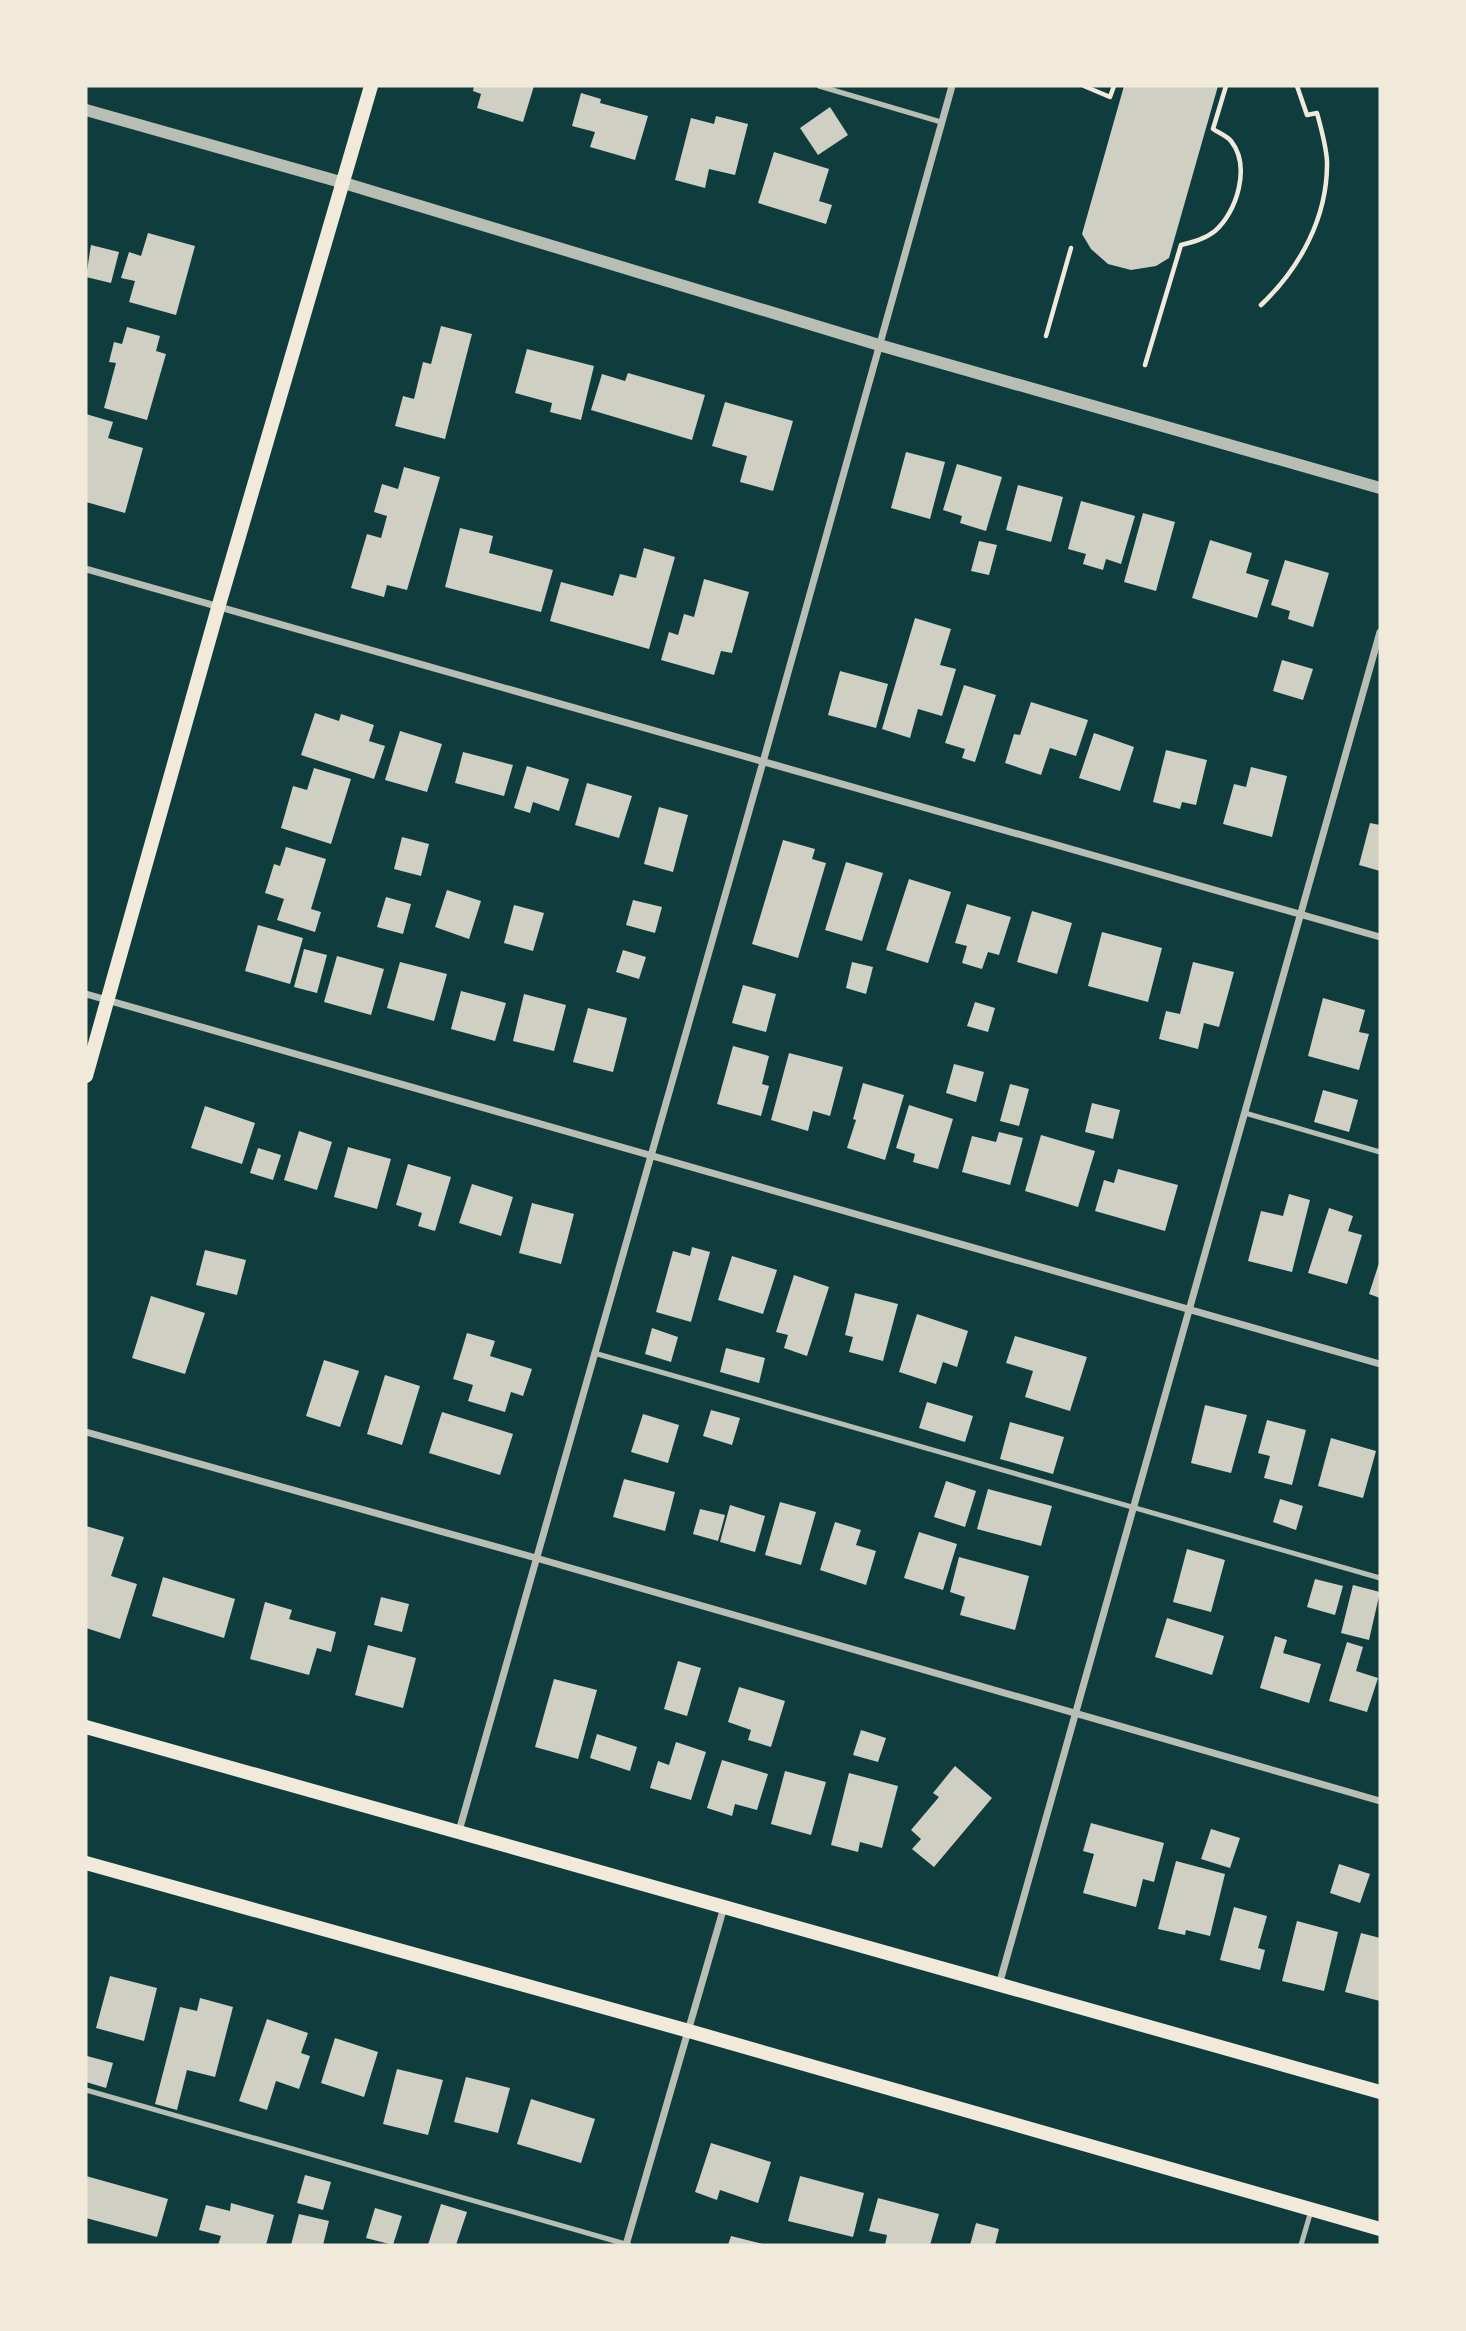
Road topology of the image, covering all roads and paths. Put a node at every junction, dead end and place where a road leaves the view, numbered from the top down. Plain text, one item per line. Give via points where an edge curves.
1 (371, 86) edge
2 (819, 86) edge
3 (952, 86) edge
4 (1084, 86) edge
5 (1114, 86) edge
6 (1226, 86) edge
7 (1297, 86) edge
8 (86, 110) edge
9 (941, 122) junction
10 (344, 183) junction
11 (1071, 248) dead end
12 (1261, 306) dead end
13 (1046, 336) dead end
14 (879, 345) junction
15 (1145, 365) dead end
16 (1380, 488) edge
17 (86, 569) edge
18 (218, 608) junction
19 (1380, 632) edge
20 (763, 762) junction
21 (1302, 914) junction
22 (1380, 937) edge
23 (86, 994) edge
24 (107, 1000) junction
25 (86, 1076) edge
26 (1245, 1114) junction
27 (1380, 1152) edge
28 (651, 1156) junction
29 (1190, 1309) junction
30 (594, 1353) junction
31 (1380, 1364) edge
32 (86, 1432) edge
33 (1133, 1507) junction
34 (536, 1558) junction
35 (1380, 1578) edge
36 (1075, 1712) junction
37 (86, 1727) edge
38 (1380, 1801) edge
39 (459, 1831) junction
40 (86, 1863) edge
41 (724, 1907) junction
42 (998, 1985) junction
43 (688, 2031) junction
44 (86, 2090) edge
45 (1380, 2092) edge
46 (1312, 2209) junction
47 (1380, 2229) edge
48 (627, 2245) edge
49 (1301, 2245) edge

1 - 10 main road
2 - 9 lane
3 - 9 street
4 - 5 path via 1110,97
6 - 15 path via 1213,130 1231,141 1238,157 1234,205 1216,230 1181,245
7 - 12 path via 1307,115 1317,113 1327,160 1325,184 1304,253
8 - 10 street
9 - 14 street
10 - 14 street
10 - 18 main road
11 - 13 path
14 - 16 street
14 - 20 street
17 - 18 street
18 - 20 street
18 - 24 main road
19 - 21 street
20 - 21 street
20 - 28 street
21 - 22 street
21 - 26 street
23 - 24 street
24 - 25 main road
24 - 28 street
26 - 27 lane
26 - 29 street
28 - 29 street
28 - 30 street
29 - 31 street
29 - 33 street
30 - 33 lane
30 - 34 street
32 - 34 street
33 - 35 lane
33 - 36 street
34 - 36 street
34 - 39 street
36 - 38 street
36 - 42 street
37 - 39 main road
39 - 41 main road
40 - 43 main road
41 - 42 main road
41 - 43 street
42 - 45 main road
43 - 46 main road
43 - 48 street
44 - 48 lane
46 - 47 main road
46 - 49 lane

